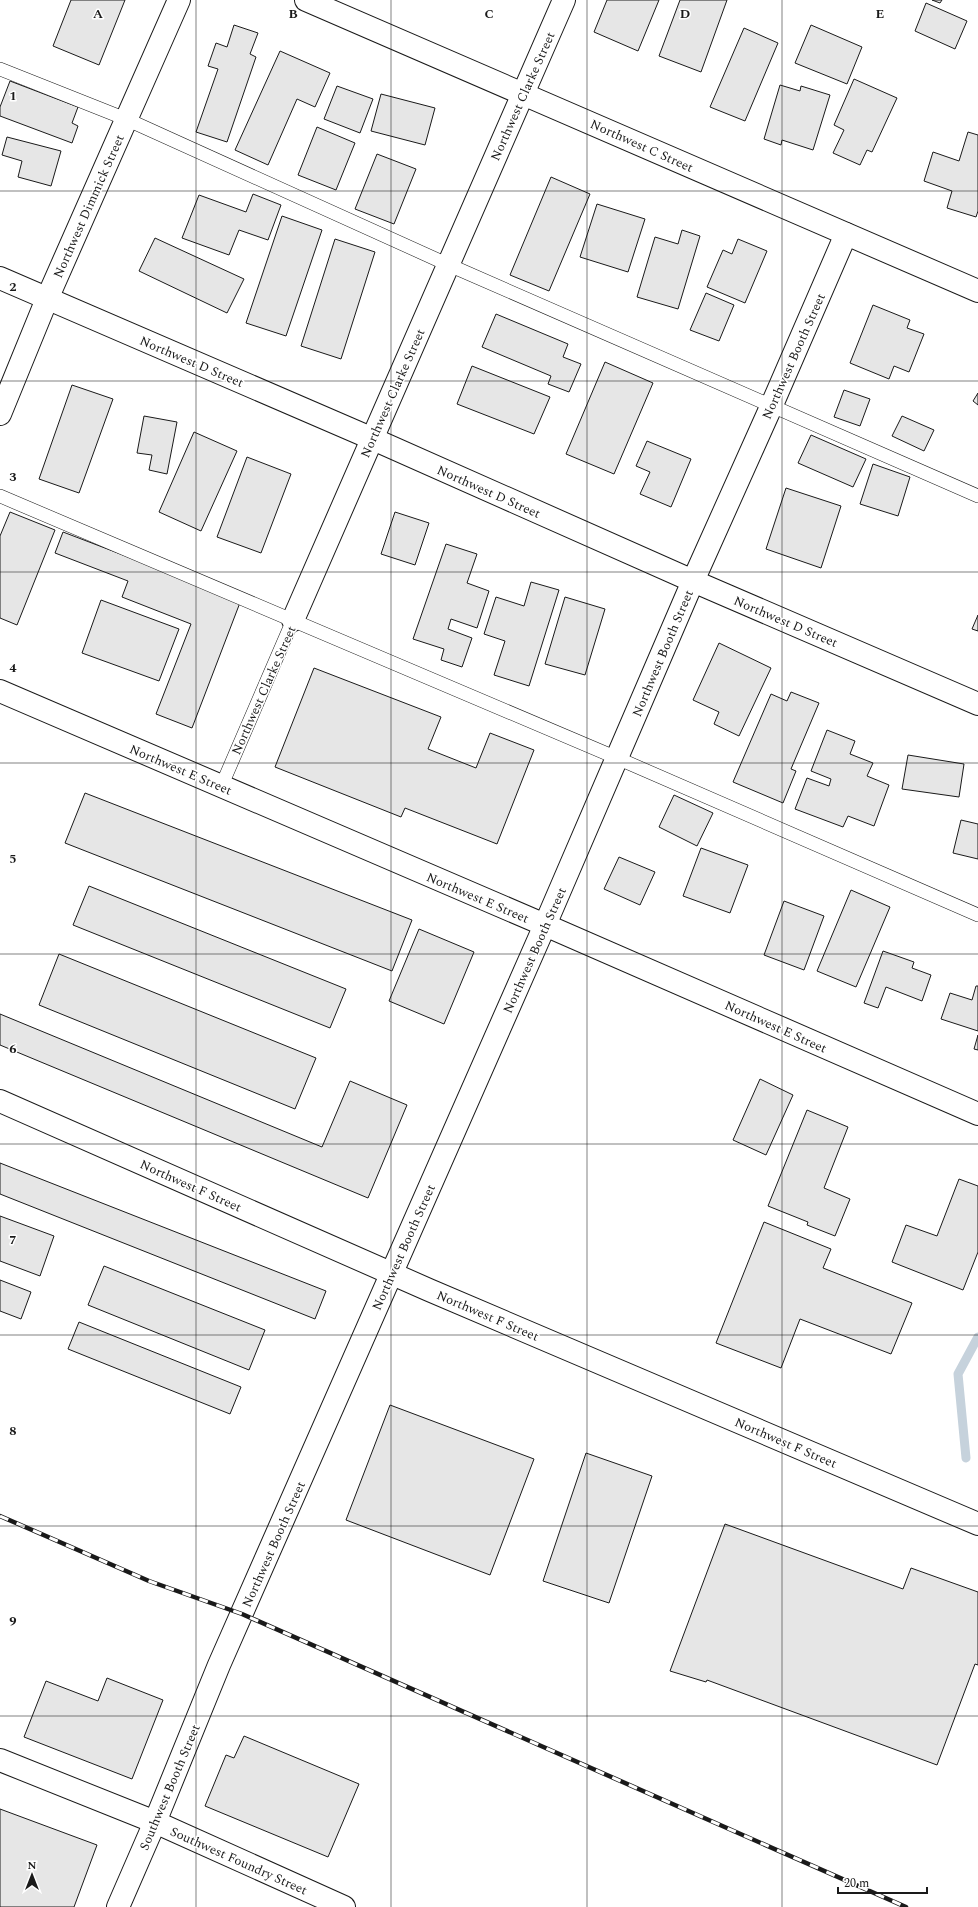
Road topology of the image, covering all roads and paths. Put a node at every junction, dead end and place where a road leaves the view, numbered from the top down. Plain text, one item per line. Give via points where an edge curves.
1 (179, 0) edge
2 (306, 0) edge
3 (564, 0) edge
4 (0, 69) edge
5 (523, 93) junction
6 (126, 119) junction
7 (846, 234) junction
8 (449, 265) junction
9 (0, 278) edge
10 (978, 291) edge
11 (47, 298) junction
12 (771, 407) junction
13 (0, 414) edge
14 (372, 439) junction
15 (0, 496) edge
16 (978, 496) edge
17 (693, 581) junction
18 (293, 620) junction
19 (0, 691) edge
20 (978, 704) edge
21 (617, 758) junction
22 (220, 787) junction
23 (978, 915) edge
24 (545, 925) junction
25 (0, 1101) edge
26 (978, 1114) edge
27 (392, 1273) junction
28 (978, 1524) edge
29 (219, 1666) joint
30 (0, 1760) edge
31 (155, 1822) junction
32 (118, 1907) edge
33 (344, 1907) edge

1 - 6 street, Northwest Dimmick Street
2 - 5 street, Northwest C Street
3 - 5 street, Northwest Clarke Street
4 - 6 lane
5 - 7 street, Northwest C Street
5 - 8 street, Northwest Clarke Street
6 - 8 lane
6 - 11 street, Northwest Dimmick Street
7 - 10 street, Northwest C Street
7 - 12 street, Northwest Booth Street
8 - 12 lane
8 - 14 street, Northwest Clarke Street
9 - 11 street, Northwest D Street
11 - 13 street, Northwest Dimmick Street
11 - 14 street, Northwest D Street
12 - 16 lane
12 - 17 street, Northwest Booth Street
14 - 17 street, Northwest D Street
14 - 18 street, Northwest Clarke Street
15 - 18 lane
17 - 20 street, Northwest D Street
17 - 21 street, Northwest Booth Street
18 - 21 lane
18 - 22 lane, Northwest Clarke Street
19 - 22 street, Northwest E Street
21 - 23 lane
21 - 24 street, Northwest Booth Street
22 - 24 street, Northwest E Street
24 - 26 street, Northwest E Street
24 - 27 street, Northwest Booth Street
25 - 27 street, Northwest F Street
27 - 28 street, Northwest F Street
27 - 29 street, Northwest Booth Street
29 - 31 street, Southwest Booth Street
30 - 31 street, Southwest Foundry Street
31 - 32 street, Southwest Booth Street
31 - 33 street, Southwest Foundry Street

